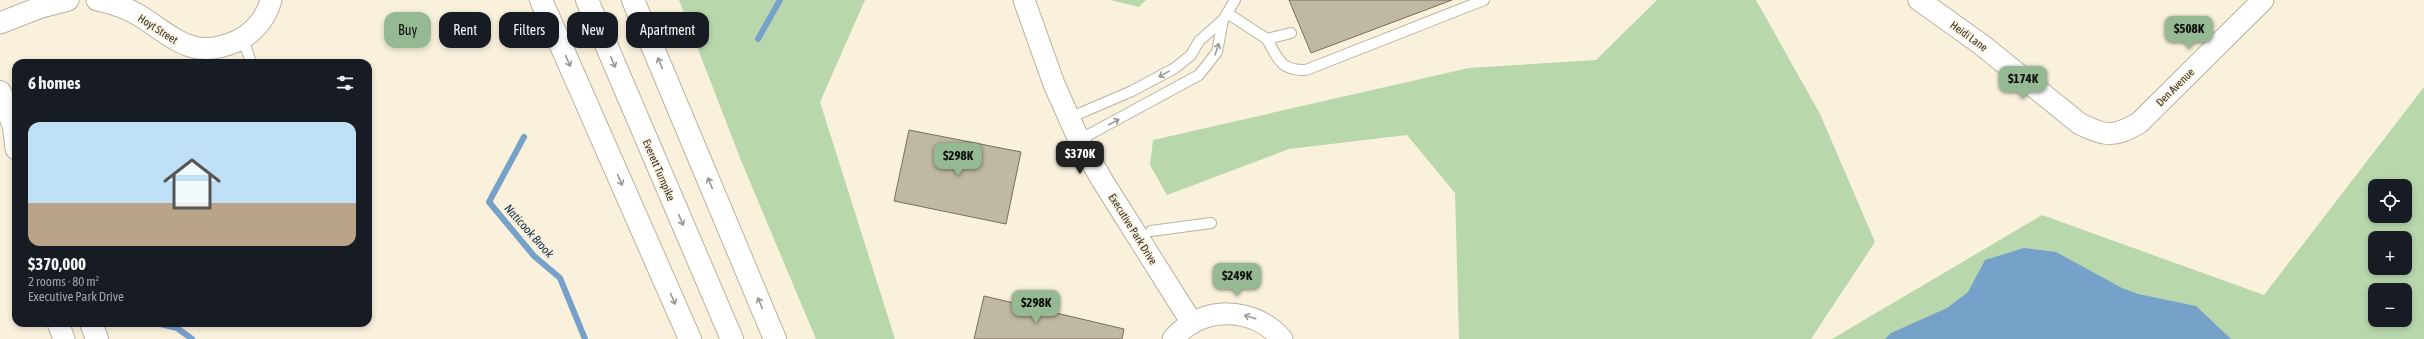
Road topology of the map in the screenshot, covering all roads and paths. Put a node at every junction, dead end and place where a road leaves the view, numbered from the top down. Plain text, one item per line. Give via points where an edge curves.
1 (68, 0) edge
2 (97, 0) edge
3 (271, 0) edge
4 (541, 0) edge
5 (587, 0) edge
6 (633, 0) edge
7 (1024, 0) edge
8 (1235, 0) edge
9 (1484, 0) edge
10 (1919, 0) edge
11 (2263, 0) edge
12 (1225, 16) junction
13 (0, 23) edge
14 (1292, 32) dead end
15 (243, 38) junction
16 (1267, 39) junction
17 (250, 59) edge
18 (0, 92) edge
19 (1069, 118) junction
20 (12, 122) edge
21 (2139, 123) joint
22 (1079, 140) junction
23 (1211, 223) dead end
24 (1151, 231) dead end
25 (1192, 323) junction
26 (60, 327) edge
27 (92, 327) edge
28 (64, 339) edge
29 (97, 339) edge
30 (690, 339) edge
31 (732, 339) edge
32 (775, 339) edge
33 (1173, 339) edge
34 (1282, 339) edge

1 - 13 street via 41,7
2 - 15 street, Hoyt Street via 139,15 176,41 194,49 216,48
3 - 15 street, Hoyt Street via 265,16 256,28
4 -> 30 main road
5 -> 31 main road, Everett Turnpike
32 -> 6 main road
7 - 19 street, Executive Park Drive
8 - 12 lane
9 - 16 lane via 1306,70 1291,70 1283,64
10 - 21 street, Heidi Lane via 1982,45 2080,124 2098,133 2120,134
11 - 21 street, Den Avenue
12 - 16 lane
12 -> 19 lane via 1200,41 1191,55 1175,68 1132,91
22 -> 12 lane via 1199,75 1217,52
14 - 16 lane
15 - 17 lane
18 - 20 main road
19 - 22 street, Executive Park Drive
22 - 25 street, Executive Park Drive
23 - 24 lane
25 - 33 street
34 -> 25 street via 1257,320 1235,314 1212,315
26 - 28 street
27 - 29 main road

